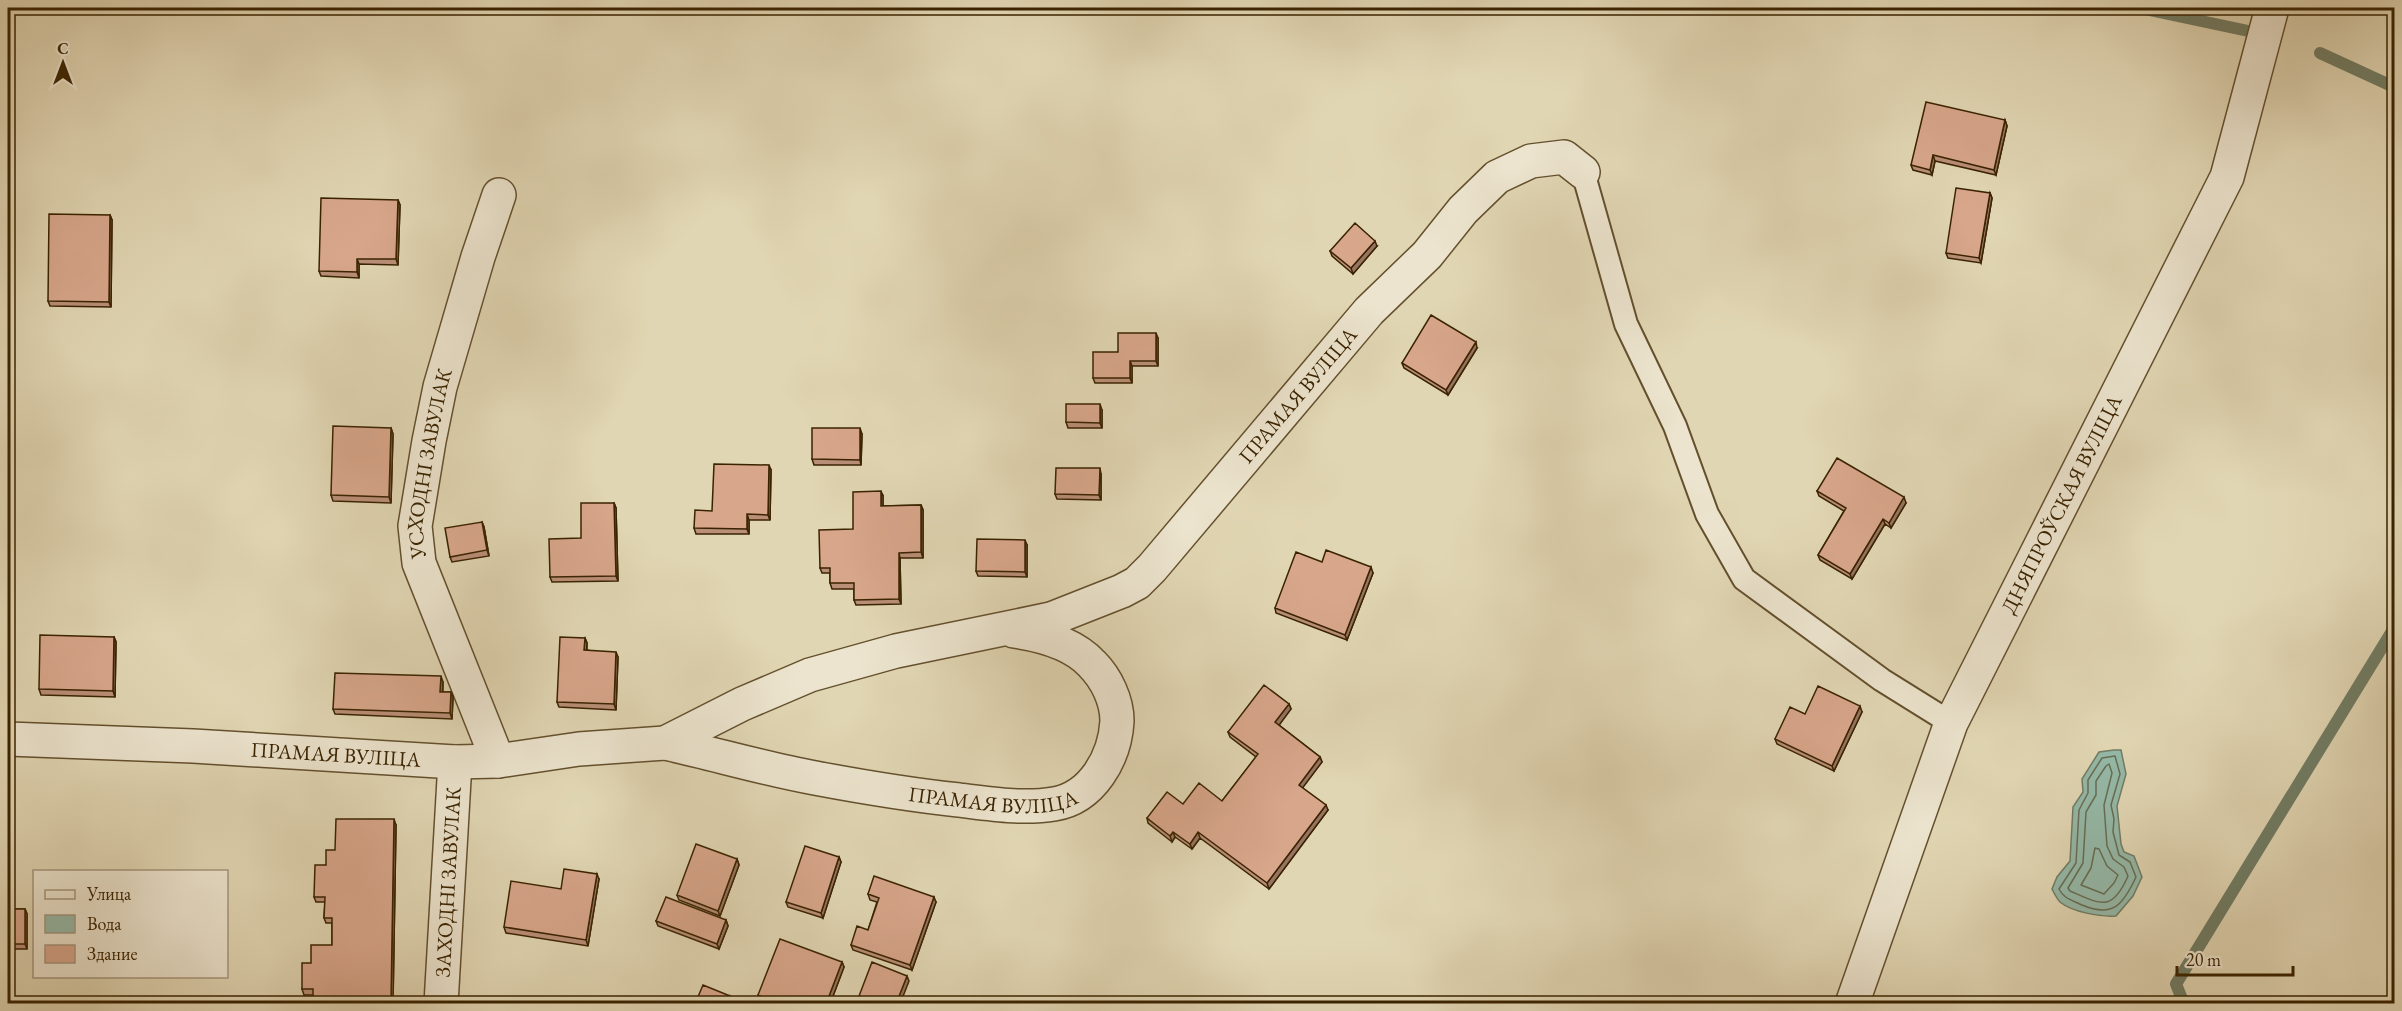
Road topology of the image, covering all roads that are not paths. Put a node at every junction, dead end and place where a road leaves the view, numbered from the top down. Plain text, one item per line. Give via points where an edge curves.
1 (2272, 8) edge
2 (1583, 172) joint
3 (499, 195) dead end
4 (1004, 630) junction
5 (1951, 723) junction
6 (8, 739) edge
7 (665, 743) junction
8 (498, 761) junction
9 (455, 762) junction
10 (441, 1004) edge
11 (1852, 1004) edge

1 - 5 street, ДНЯПРОЎСКАЯ ВУЛІЦА via 2227,177
2 - 4 street, ПРАМАЯ ВУЛІЦА via 1564,158 1531,161 1497,177 1463,210 1427,255 1369,311 1137,583 1051,619
2 - 5 lane via 1626,324 1675,426 1707,514 1744,579 1882,680
3 - 8 street, УСХОДНІ ЗАВУЛАК via 440,387 415,526 419,564
4 - 7 street, ПРАМАЯ ВУЛІЦА via 896,651 810,675
4 - 7 street, ПРАМАЯ ВУЛІЦА via 1050,638 1072,649 1092,662 1114,700 1117,720 1108,759 1085,792 1071,800 1053,805 1023,805 933,798 814,778
5 - 11 street, ДНЯПРОЎСКАЯ ВУЛІЦА
6 - 9 street, ПРАМАЯ ВУЛІЦА
7 - 8 street, ПРАМАЯ ВУЛІЦА via 579,749
8 - 9 street, ПРАМАЯ ВУЛІЦА
9 - 10 street, ЗАХОДНІ ЗАВУЛАК

